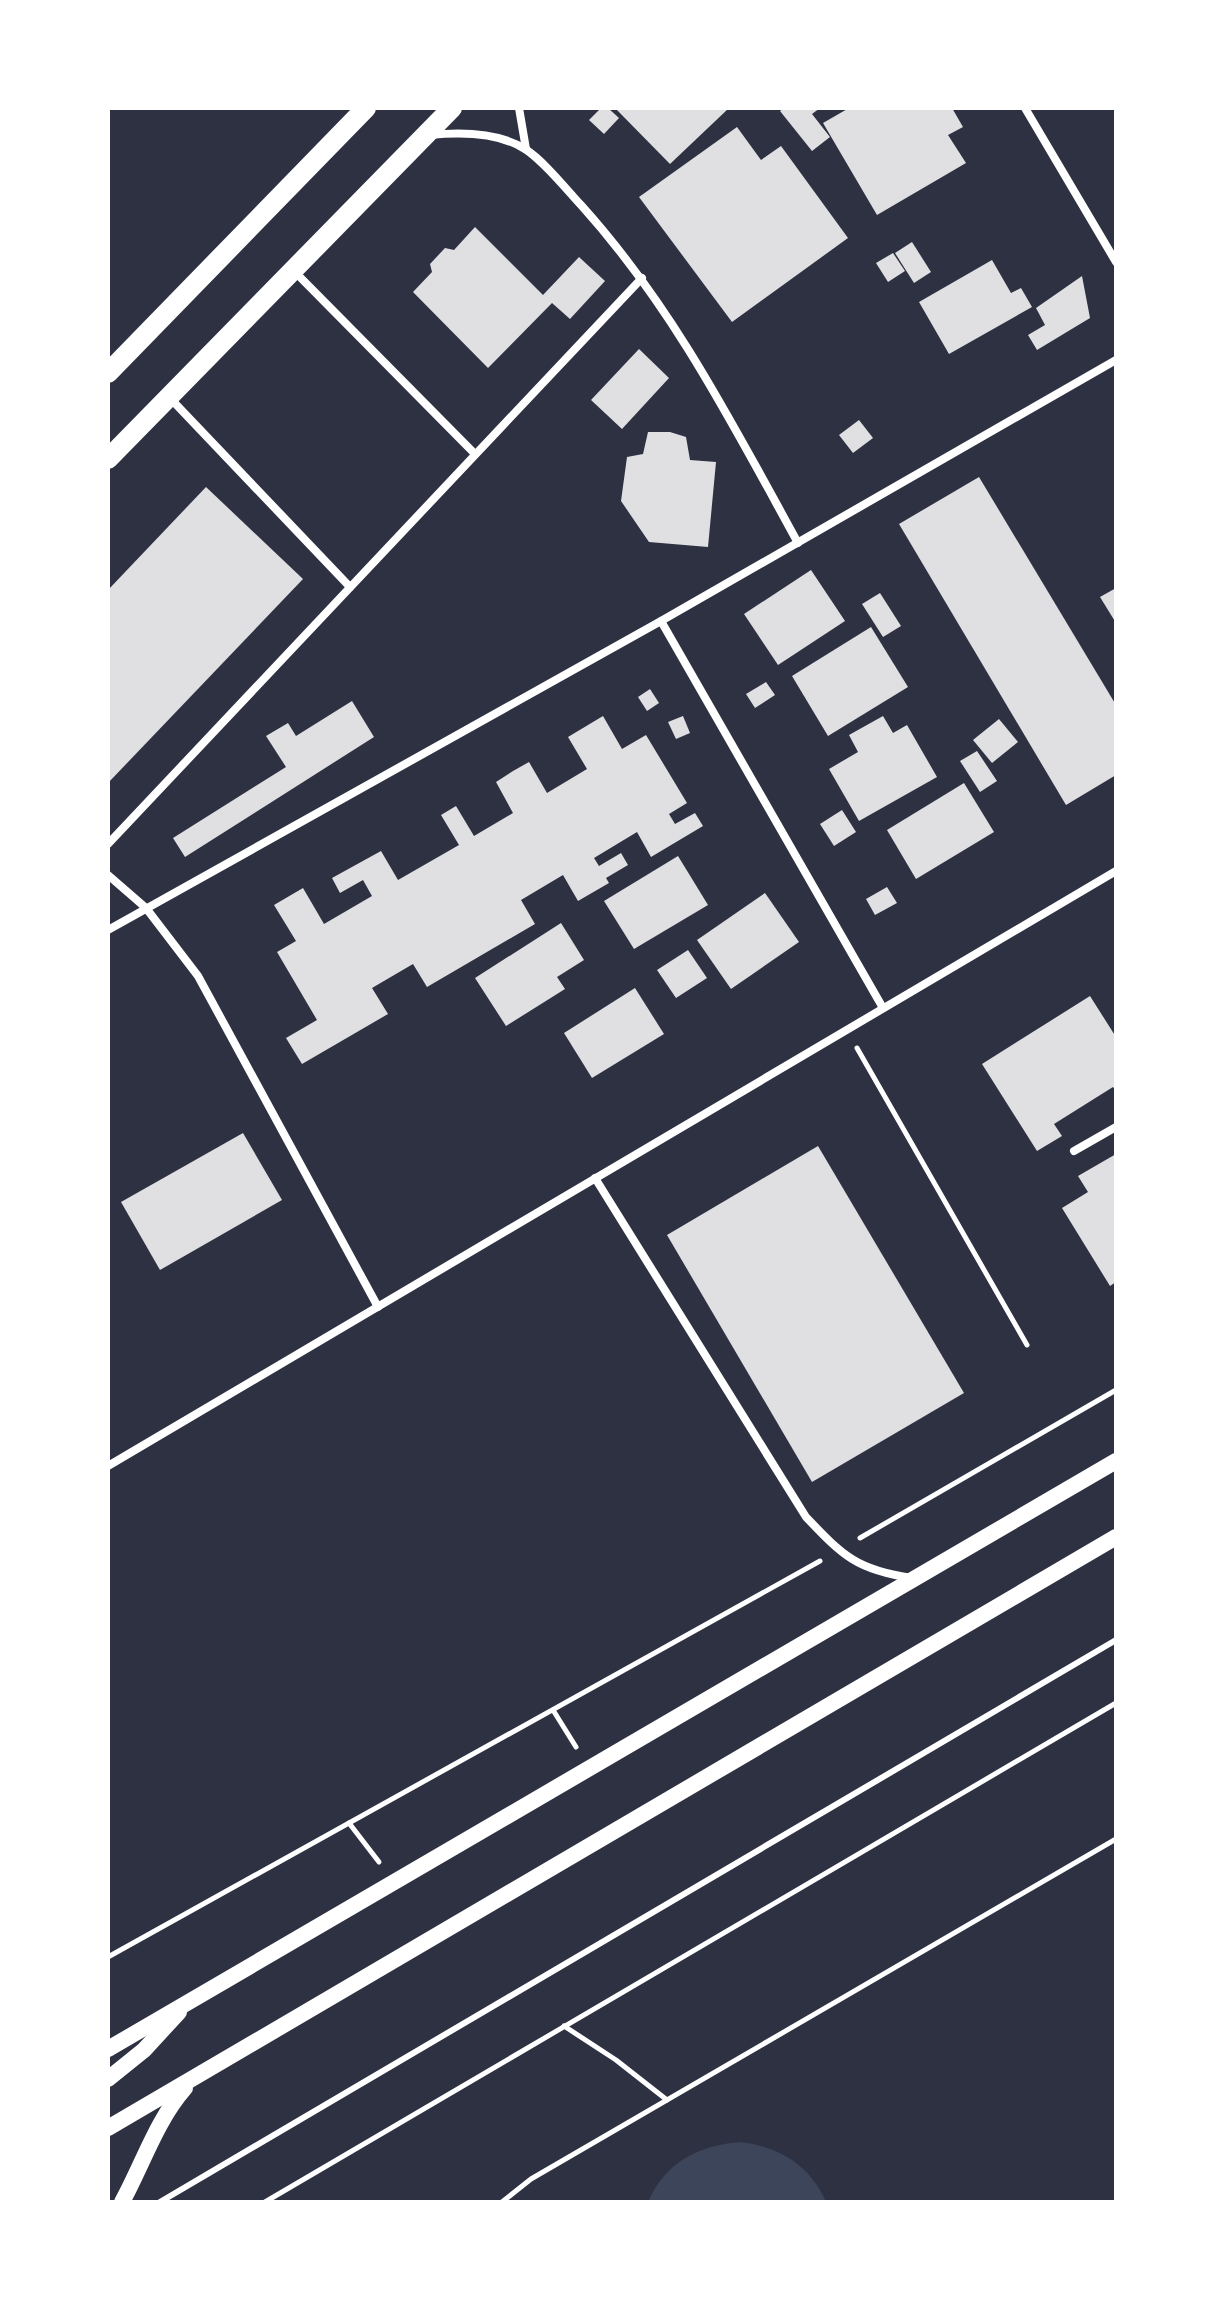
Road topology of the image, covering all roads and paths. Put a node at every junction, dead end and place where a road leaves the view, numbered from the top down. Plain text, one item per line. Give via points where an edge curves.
1 (366, 108) edge
2 (452, 108) edge
3 (519, 108) edge
4 (1025, 108) edge
5 (425, 136) junction
6 (526, 149) junction
7 (1116, 262) edge
8 (293, 270) junction
9 (642, 278) junction
10 (1116, 360) edge
11 (108, 373) edge
12 (169, 397) junction
13 (475, 454) junction
14 (108, 459) edge
15 (798, 543) junction
16 (350, 587) junction
17 (661, 621) junction
18 (108, 844) edge
19 (1116, 871) edge
20 (108, 875) edge
21 (146, 908) junction
22 (108, 930) edge
23 (883, 1008) junction
24 (847, 1030) junction
25 (1116, 1127) edge
26 (1074, 1151) dead end
27 (595, 1178) junction
28 (378, 1307) junction
29 (1027, 1345) dead end
30 (1116, 1390) edge
31 (1116, 1461) edge
32 (108, 1466) edge
33 (1116, 1537) edge
34 (839, 1551) junction
35 (916, 1578) junction
36 (1116, 1640) edge
37 (1116, 1703) edge
38 (553, 1710) junction
39 (588, 1769) junction
40 (349, 1823) junction
41 (1116, 1839) edge
42 (394, 1882) junction
43 (108, 1957) edge
44 (185, 2004) junction
45 (564, 2026) junction
46 (108, 2049) edge
47 (194, 2078) junction
48 (108, 2079) edge
49 (667, 2100) junction
50 (108, 2128) edge
51 (122, 2202) edge
52 (160, 2202) edge
53 (265, 2202) edge
54 (502, 2202) edge

1 - 11 main road
2 - 5 main road
3 - 6 street
4 - 7 street
5 - 6 street via 476,134
5 - 8 main road
6 - 9 street
8 - 12 main road
8 - 13 street
9 - 13 street
9 - 15 street via 705,374
10 - 15 street
12 - 14 main road
12 - 16 street
13 - 16 street
15 - 17 street
16 - 18 street
17 - 21 street
17 - 23 street
19 - 23 street
20 - 21 street
21 - 22 street
21 - 28 street via 198,976
23 - 24 street
24 - 27 street
24 - 29 path
25 - 26 street
27 - 28 street
27 - 34 street via 806,1517
28 - 32 street
30 - 34 path
31 - 35 main road
33 - 47 main road
34 - 35 street via 884,1574
34 - 38 path
35 - 39 main road
36 - 52 lane
37 - 45 path
38 - 39 path
38 - 40 path
39 - 42 main road
40 - 42 path
40 - 43 path
41 - 49 path
42 - 44 main road
44 - 46 main road
44 - 48 main road via 144,2050
45 - 49 path
45 - 53 path
47 - 50 main road
47 - 51 main road via 162,2120
49 - 54 path via 531,2179

